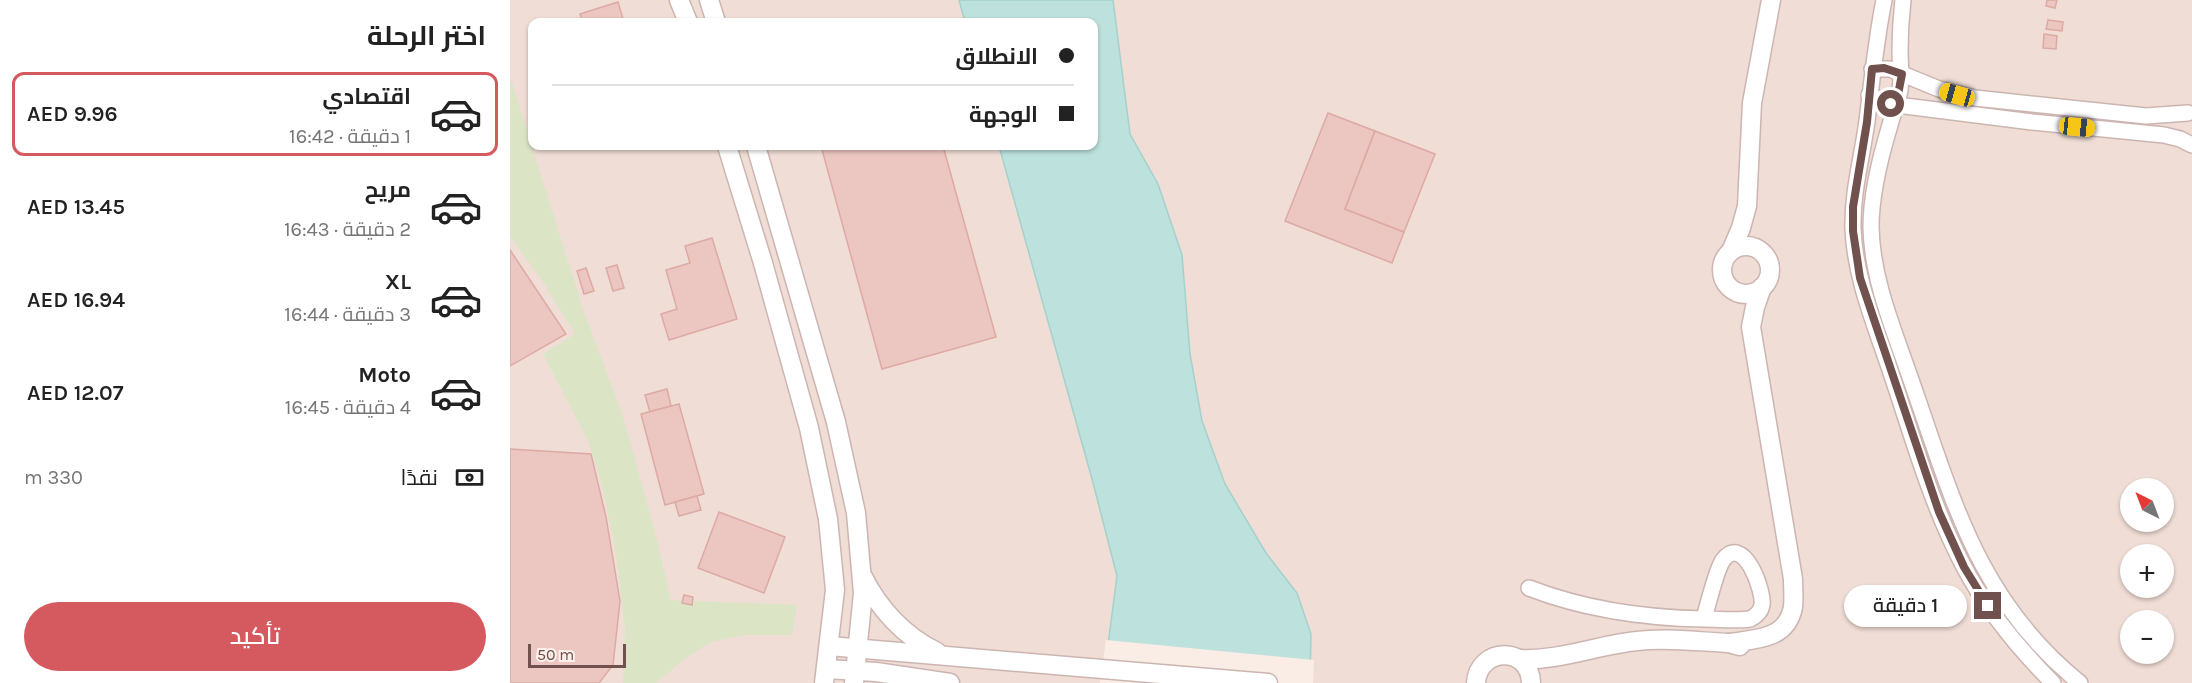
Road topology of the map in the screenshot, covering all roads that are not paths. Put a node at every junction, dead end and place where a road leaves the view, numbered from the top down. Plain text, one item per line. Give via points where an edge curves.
1 (679, 0) edge
2 (709, 0) edge
3 (1771, 0) edge
4 (1884, 0) edge
5 (1903, 0) edge
6 (686, 18) edge
7 (715, 18) edge
8 (1872, 69) junction
9 (1902, 74) junction
10 (1869, 95) junction
11 (1896, 105) junction
12 (2190, 112) edge
13 (2190, 143) edge
14 (728, 150) edge
15 (757, 150) edge
16 (1747, 206) junction
17 (1732, 249) junction
18 (1761, 251) junction
19 (1762, 288) junction
20 (1730, 289) junction
21 (1751, 327) junction
22 (861, 572) junction
23 (1528, 588) dead end
24 (1646, 617) junction
25 (1704, 618) junction
26 (1645, 640) junction
27 (830, 645) junction
28 (859, 648) junction
29 (1568, 655) junction
30 (944, 656) junction
31 (1519, 659) junction
32 (825, 676) edge
33 (855, 677) edge
34 (943, 683) edge
35 (1268, 683) edge
36 (1476, 683) edge
37 (1533, 683) edge
38 (2053, 683) edge
39 (2080, 683) edge

1 - 6 street
2 - 7 street
3 - 16 street via 1752,103
4 - 8 street
5 - 9 street
8 - 9 street
8 - 10 street
9 - 11 street
9 - 12 street via 1975,98 2146,116
10 - 11 street
10 - 38 street via 1853,219 1856,254 1867,300 1929,484 1964,567 1996,619
11 - 13 street via 2164,135
11 - 39 street via 1872,203 1872,249 1882,293 1954,504 1981,565 2018,621
12 - 13 street via 2182,124
14 - 27 street via 809,428 824,497 835,590
15 - 22 street via 842,444 856,513
16 - 17 street
16 - 18 street
17 - 18 street via 1744,245
17 - 20 street via 1721,269
18 - 19 street via 1770,269
19 - 20 street via 1743,294
19 - 21 street
20 - 21 street
21 - 26 street via 1793,579 1800,595 1802,612 1798,626 1789,639 1769,648
22 - 28 street
22 - 30 street via 878,602 900,627
23 - 24 street via 1583,606
24 - 25 street
24 - 26 street
25 - 25 street via 1750,619 1758,614 1762,599 1751,565 1742,555 1732,554 1723,560
26 - 29 street
27 - 28 street
27 - 32 street
28 - 30 street
28 - 33 street
29 - 31 street
29 - 37 street
30 - 35 street
31 - 36 street via 1505,655 1488,660
31 - 37 street
32 - 33 street
33 - 34 street

